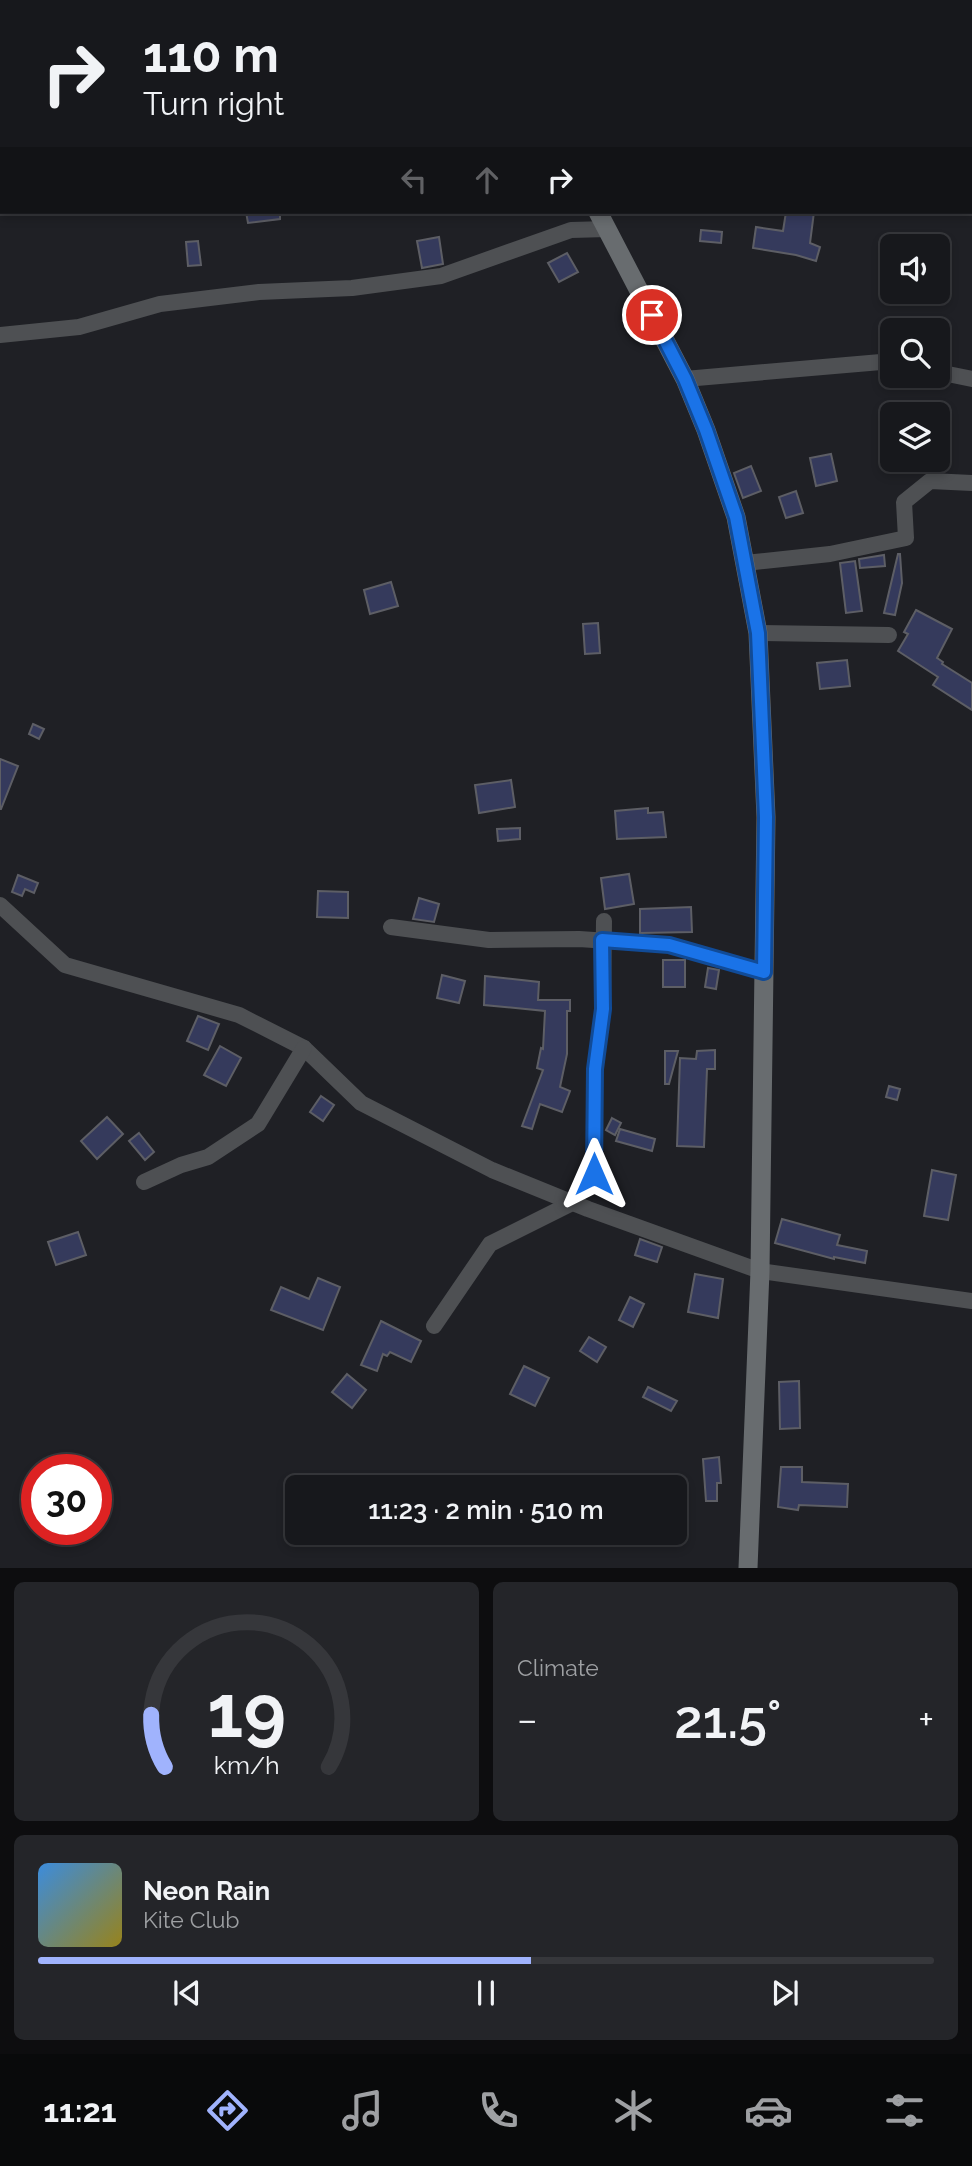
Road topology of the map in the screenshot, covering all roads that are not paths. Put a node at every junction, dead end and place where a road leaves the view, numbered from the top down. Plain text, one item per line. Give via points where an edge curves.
1 (603, 221) edge
2 (0, 335) edge
3 (880, 362) edge
4 (950, 374) edge
5 (685, 379) junction
6 (972, 379) edge
7 (972, 483) edge
8 (745, 563) junction
9 (758, 633) junction
10 (889, 635) dead end
11 (0, 905) edge
12 (604, 922) dead end
13 (391, 927) dead end
14 (602, 940) junction
15 (764, 972) junction
16 (303, 1048) junction
17 (144, 1182) dead end
18 (572, 1203) junction
19 (760, 1271) junction
20 (972, 1301) edge
21 (433, 1325) dead end
22 (748, 1567) edge

1 - 2 street via 441,276 160,304 79,327
1 - 5 main road
3 - 5 street
4 - 6 street
5 - 8 main road via 736,517
7 - 8 street via 930,481 904,502 906,538 830,554
8 - 9 main road
9 - 10 street
9 - 15 main road via 766,817
11 - 16 street via 65,965 239,1015
12 - 14 street
13 - 14 street via 489,940
14 - 15 street via 669,945
14 - 18 street via 594,1174
15 - 19 main road
16 - 17 street via 258,1124 208,1157
16 - 18 street via 361,1103 492,1170
18 - 19 street
18 - 21 street via 490,1244
19 - 20 street
19 - 22 main road

